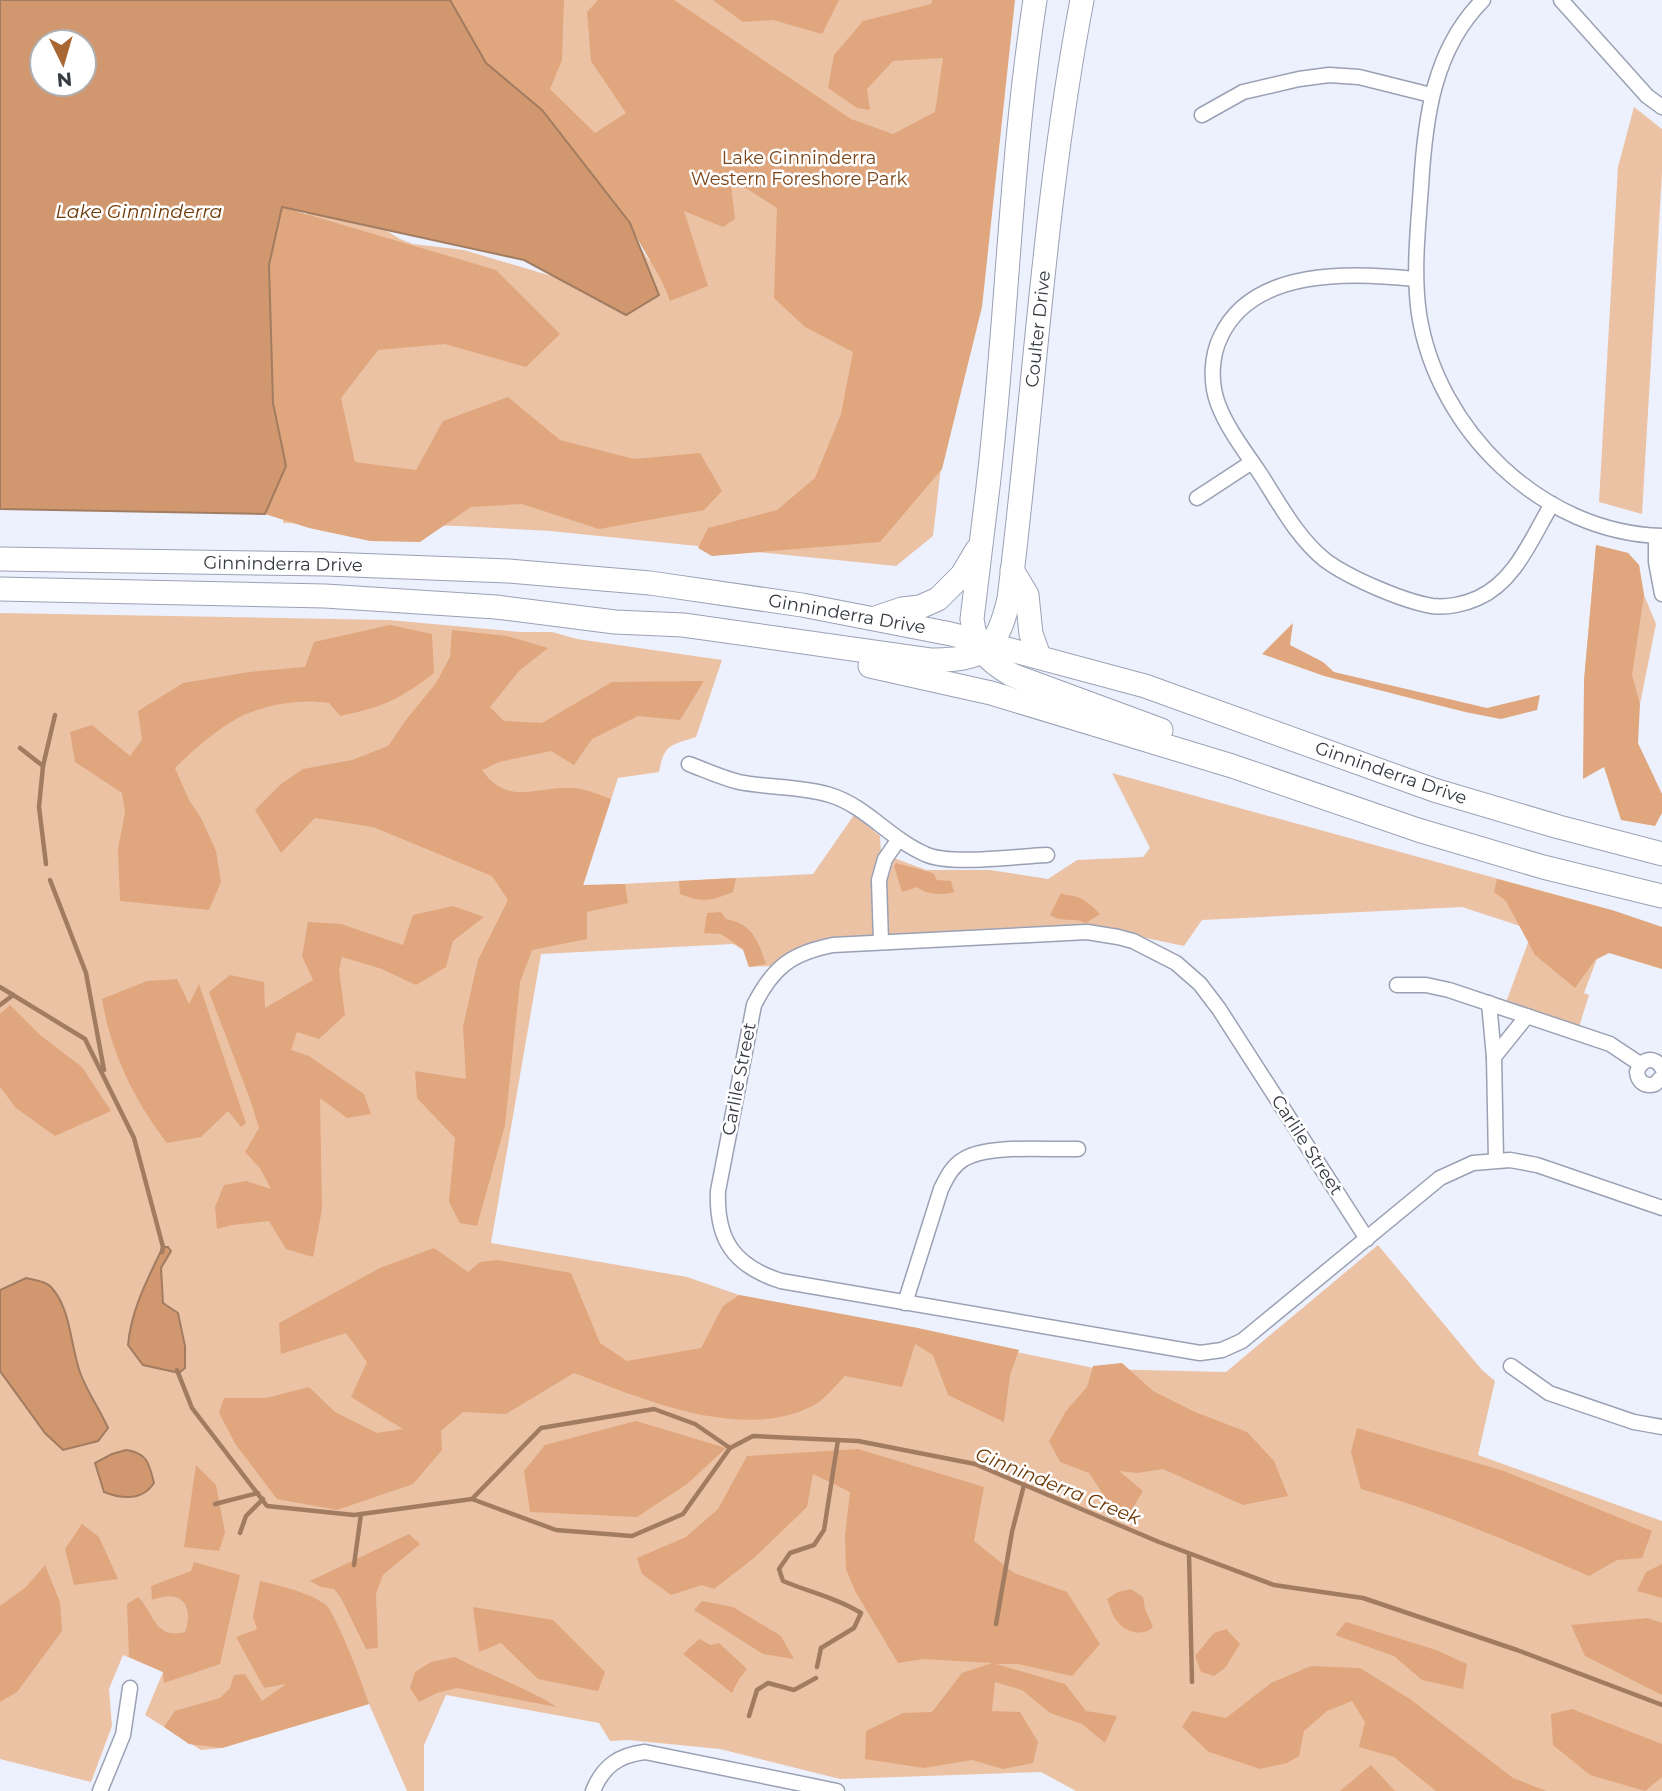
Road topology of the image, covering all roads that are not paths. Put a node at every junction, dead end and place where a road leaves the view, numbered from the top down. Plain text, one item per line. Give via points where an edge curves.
1 (1035, 0) edge
2 (1082, 0) edge
3 (1483, 0) edge
4 (1561, 0) edge
5 (1431, 95) junction
6 (1662, 107) edge
7 (1202, 115) dead end
8 (1415, 279) junction
9 (1252, 462) junction
10 (1197, 498) dead end
11 (1552, 504) junction
12 (1659, 536) edge
13 (981, 544) junction
14 (0, 559) edge
15 (1012, 570) junction
16 (0, 589) edge
17 (1662, 594) edge
18 (876, 618) junction
19 (615, 622) junction
20 (979, 648) junction
21 (1039, 656) junction
22 (689, 764) dead end
23 (1231, 766) junction
24 (898, 839) junction
25 (1662, 854) edge
26 (1048, 855) dead end
27 (1662, 896) edge
28 (881, 942) junction
29 (1397, 985) dead end
30 (1489, 1003) junction
31 (1527, 1016) junction
32 (1493, 1057) junction
33 (1640, 1064) junction
34 (1662, 1069) edge
35 (1662, 1077) edge
36 (1078, 1149) dead end
37 (1496, 1160) junction
38 (1662, 1208) edge
39 (1367, 1238) junction
40 (905, 1303) junction
41 (1511, 1366) dead end
42 (1662, 1427) edge
43 (130, 1688) dead end
44 (100, 1791) edge
45 (593, 1791) edge
46 (837, 1791) edge

1 - 13 main road, Coulter Drive
2 - 15 main road, Coulter Drive via 1052,194
3 - 5 street via 1450,46
4 - 6 street
5 - 7 street via 1359,77 1329,75 1243,92
5 - 8 street
8 - 9 street via 1325,276 1275,289 1241,307 1218,343 1213,378 1217,402
8 - 11 street via 1427,348 1448,399 1488,454
9 - 10 street
9 - 11 street via 1297,530 1325,560 1348,575 1432,606 1476,599 1504,580
11 - 12 street via 1616,530
12 - 17 street via 1656,562
13 - 18 main road via 962,575 938,599
13 - 20 main road, Coulter Drive via 972,619
14 - 18 main road, Ginninderra Drive via 508,571 685,587
15 - 20 main road, Coulter Drive via 1002,626
15 - 21 main road via 1027,595 1031,634
16 - 19 main road, Ginninderra Drive via 326,596 496,607
18 - 20 main road, Ginninderra Drive
19 - 20 main road, Ginninderra Drive via 683,625 930,660
19 - 23 main road, Ginninderra Drive via 883,668 991,693
20 - 21 main road, Ginninderra Drive
20 - 23 main road via 1012,674 1196,743
21 - 25 main road, Ginninderra Drive via 1145,686 1434,790
22 - 24 street via 739,782 832,795
23 - 27 main road, Ginninderra Drive via 1418,830
24 - 26 street via 926,855 944,859
24 - 28 street via 879,880
28 - 39 street, Carlile Street via 1087,932 1133,941 1162,954 1200,984 1219,1009
28 - 40 street, Carlile Street via 810,949 789,959 764,984 751,1016 717,1213 727,1245 760,1275
29 - 30 street via 1438,987
30 - 31 street
30 - 32 street
31 - 32 street
31 - 33 street via 1609,1044
32 - 37 street
33 - 34 street via 1653,1060
33 - 35 street via 1637,1072 1642,1083 1655,1084
36 - 40 street via 992,1151 961,1160 941,1189
37 - 38 street, Carlile Street via 1537,1165
37 - 39 street, Carlile Street via 1461,1167 1440,1178
39 - 40 street, Carlile Street via 1242,1341 1222,1350 1200,1353
41 - 42 street via 1549,1393
43 - 44 street via 123,1735
45 - 46 street via 609,1765 622,1756 645,1752

